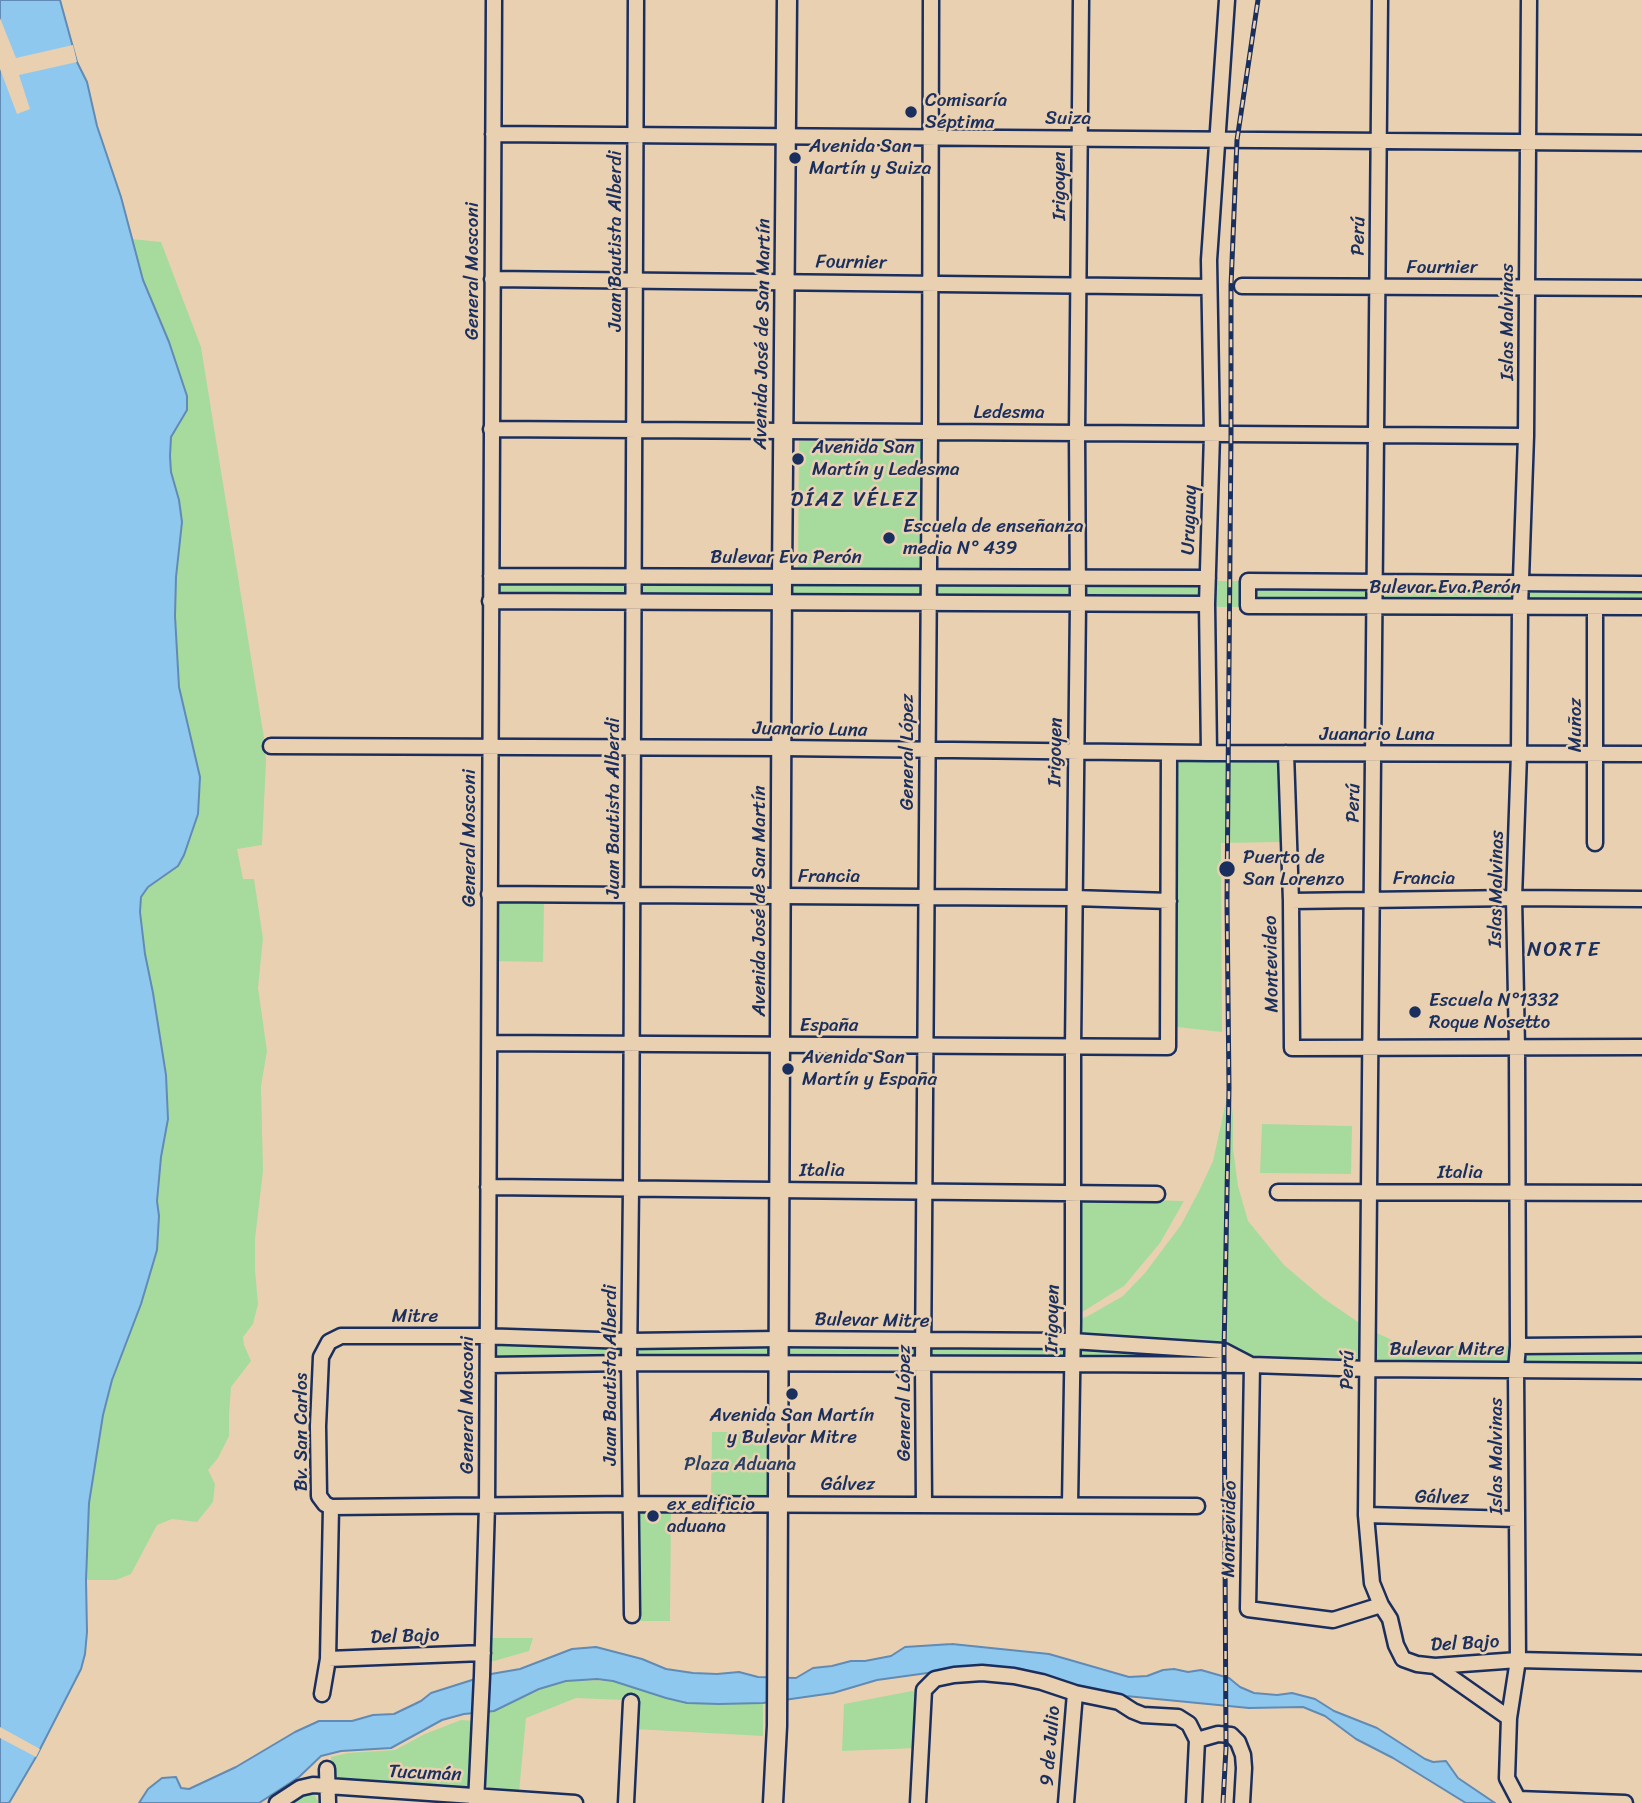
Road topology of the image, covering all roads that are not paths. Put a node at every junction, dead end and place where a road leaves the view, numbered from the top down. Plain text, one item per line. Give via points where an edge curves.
1 (494, 0) edge
2 (636, 0) edge
3 (787, 0) edge
4 (931, 0) edge
5 (1081, 0) edge
6 (1227, 0) edge
7 (1380, 0) edge
8 (1529, 0) edge
9 (493, 134) junction
10 (636, 135) junction
11 (786, 136) junction
12 (931, 137) junction
13 (1080, 139) junction
14 (1219, 139) junction
15 (1379, 141) junction
16 (1528, 142) junction
17 (1642, 143) edge
18 (492, 279) junction
19 (635, 281) junction
20 (785, 282) junction
21 (930, 284) junction
22 (1079, 285) junction
23 (1242, 286) dead end
24 (1209, 287) junction
25 (1378, 287) junction
26 (1527, 288) junction
27 (1642, 288) edge
28 (491, 429) junction
29 (635, 430) junction
30 (783, 431) junction
31 (930, 432) junction
32 (1077, 433) junction
33 (1212, 434) junction
34 (1376, 435) junction
35 (1526, 436) junction
36 (491, 576) junction
37 (635, 577) junction
38 (782, 577) junction
39 (929, 578) junction
40 (1077, 578) junction
41 (1208, 578) junction
42 (1375, 582) junction
43 (1521, 583) junction
44 (1642, 584) edge
45 (491, 601) junction
46 (634, 601) junction
47 (782, 602) junction
48 (928, 603) junction
49 (1078, 603) junction
50 (1207, 604) junction
51 (1375, 607) junction
52 (1520, 607) junction
53 (1595, 607) junction
54 (1642, 607) edge
55 (271, 746) dead end
56 (490, 747) junction
57 (633, 748) junction
58 (782, 748) junction
59 (928, 750) junction
60 (1075, 752) junction
61 (1170, 753) junction
62 (1209, 753) junction
63 (1286, 753) junction
64 (1373, 754) junction
65 (1519, 754) junction
66 (1642, 754) edge
67 (1595, 755) junction
68 (1595, 843) dead end
69 (489, 894) junction
70 (633, 895) junction
71 (781, 896) junction
72 (927, 897) junction
73 (1074, 898) junction
74 (1514, 898) junction
75 (1372, 899) junction
76 (1642, 899) edge
77 (1170, 901) junction
78 (1291, 901) junction
79 (490, 1043) junction
80 (632, 1044) junction
81 (780, 1045) junction
82 (925, 1046) junction
83 (1073, 1047) junction
84 (1517, 1048) junction
85 (1642, 1048) edge
86 (1371, 1049) junction
87 (488, 1187) junction
88 (631, 1189) junction
89 (780, 1190) junction
90 (925, 1192) junction
91 (1279, 1192) dead end
92 (1369, 1192) junction
93 (1517, 1192) junction
94 (1072, 1193) junction
95 (1642, 1193) edge
96 (1157, 1194) dead end
97 (341, 1336) joint
98 (488, 1337) junction
99 (778, 1339) junction
100 (629, 1340) junction
101 (924, 1341) junction
102 (1072, 1341) junction
103 (1642, 1345) edge
104 (1518, 1346) junction
105 (629, 1363) junction
106 (923, 1364) junction
107 (1071, 1364) junction
108 (488, 1365) junction
109 (778, 1365) junction
110 (1252, 1365) junction
111 (1368, 1369) junction
112 (1516, 1370) junction
113 (1642, 1371) edge
114 (631, 1504) junction
115 (778, 1504) junction
116 (487, 1505) junction
117 (924, 1505) junction
118 (1070, 1505) junction
119 (1197, 1506) dead end
120 (331, 1507) junction
121 (1366, 1515) junction
122 (1517, 1519) junction
123 (1381, 1605) junction
124 (632, 1615) dead end
125 (483, 1653) junction
126 (328, 1659) junction
127 (1518, 1660) junction
128 (1642, 1663) edge
129 (1435, 1666) junction
130 (1075, 1693) junction
131 (322, 1694) dead end
132 (631, 1702) dead end
133 (1509, 1718) junction
134 (1196, 1740) junction
135 (327, 1769) dead end
136 (328, 1787) junction
137 (476, 1800) edge
138 (277, 1803) edge
139 (328, 1803) edge
140 (575, 1803) edge
141 (626, 1803) edge
142 (773, 1803) edge
143 (918, 1803) edge
144 (1066, 1803) edge
145 (1194, 1803) edge
146 (1242, 1803) edge
147 (1625, 1803) edge

1 - 9 street, General Mosconi
2 - 10 street, Juan Bautista Alberdi
3 - 11 main road, Avenida José de San Martín
4 - 12 street, General López
5 - 13 street, Irigoyen
6 - 14 street
7 - 15 street, Perú
8 - 16 street, Islas Malvinas
9 - 10 street, Suiza
9 - 18 street, General Mosconi
10 - 11 street, Suiza
10 - 19 street, Juan Bautista Alberdi
11 - 12 street, Suiza
11 - 20 main road, Avenida José de San Martín
12 - 13 street, Suiza
12 - 21 street, General López
13 - 14 street, Suiza
13 - 22 street, Irigoyen
14 - 15 street, Suiza
14 - 24 street, Uruguay
15 - 16 street, Suiza
15 - 25 street, Perú
16 - 17 street, Suiza
16 - 26 street, Islas Malvinas
18 - 19 street, Fournier
18 - 28 street, General Mosconi
19 - 20 street, Fournier
19 - 29 street, Juan Bautista Alberdi
20 - 21 street, Fournier
20 - 30 main road, Avenida José de San Martín
21 - 22 street, Fournier
21 - 31 street, General López
22 - 24 street, Fournier
22 - 32 street, Irigoyen
23 - 25 street, Fournier
24 - 33 street, Uruguay
25 - 26 street, Fournier
25 - 34 street, Perú
26 - 27 street, Fournier
26 - 35 street, Islas Malvinas
28 - 29 street, Ledesma
28 - 36 street, General Mosconi
29 - 30 street, Ledesma
29 - 37 street, Juan Bautista Alberdi
30 - 31 street, Ledesma
30 - 38 main road, Avenida José de San Martín
31 - 32 street, Ledesma
31 - 39 street, General López
32 - 33 street, Ledesma
32 - 40 street, Irigoyen
33 - 34 street, Ledesma
33 - 41 street, Uruguay
34 - 35 street, Ledesma
34 - 42 street, Perú
35 - 43 street, Islas Malvinas
36 - 37 street, Bulevar Eva Perón
36 - 45 street, General Mosconi
37 - 38 street, Bulevar Eva Perón
37 - 46 street, Juan Bautista Alberdi
38 - 39 street, Bulevar Eva Perón
38 - 47 main road, Avenida José de San Martín
39 - 40 street, Bulevar Eva Perón
39 - 48 street, General López
40 - 41 street, Bulevar Eva Perón
40 - 49 street, Irigoyen
41 - 50 street, Uruguay
42 - 43 street, Bulevar Eva Perón
42 - 51 street, Perú
42 - 51 street, Bulevar Eva Perón via 1248,581 1248,606
43 - 44 street, Bulevar Eva Perón
43 - 52 street, Islas Malvinas
45 - 46 street
45 - 56 street, General Mosconi
46 - 47 street
46 - 57 street, Juan Bautista Alberdi
47 - 48 street
47 - 58 main road, Avenida José de San Martín
48 - 49 street
48 - 59 street, General López
49 - 50 street
49 - 60 street, Irigoyen
50 - 62 street, Uruguay
51 - 52 street, Bulevar Eva Perón
51 - 64 street, Perú
52 - 53 street, Bulevar Eva Perón
52 - 65 street, Islas Malvinas
53 - 54 street, Bulevar Eva Perón
53 - 67 street, Muñoz
55 - 56 street, Juanario Luna
56 - 57 street, Juanario Luna
56 - 69 street, General Mosconi
57 - 58 street, Juanario Luna
57 - 70 street, Juan Bautista Alberdi
58 - 59 street, Juanario Luna
58 - 71 main road, Avenida José de San Martín
59 - 60 street, Juanario Luna
59 - 72 street, General López
60 - 61 street, Juanario Luna
60 - 73 street, Irigoyen
61 - 62 street, Juanario Luna
61 - 77 street
62 - 63 street, Juanario Luna
63 - 64 street, Juanario Luna
63 - 78 street, Montevideo
64 - 65 street, Juanario Luna
64 - 75 street, Perú
65 - 67 street, Juanario Luna
65 - 74 street, Islas Malvinas
66 - 67 street, Juanario Luna
67 - 68 street, Muñoz
69 - 70 street, Francia
69 - 79 street, General Mosconi
70 - 71 street, Francia
70 - 80 street, Juan Bautista Alberdi
71 - 72 street, Francia
71 - 81 main road, Avenida José de San Martín
72 - 73 street, Francia
72 - 82 street, General López
73 - 77 street, Francia
73 - 83 street, Irigoyen
74 - 75 street, Francia
74 - 76 street, Francia
74 - 84 street, Islas Malvinas
75 - 78 street, Francia
75 - 86 street, Perú
77 - 83 street, España via 1168,1048
78 - 86 street, Montevideo via 1292,1048
79 - 80 street, España
79 - 87 street, General Mosconi
80 - 81 street, España
80 - 88 street, Juan Bautista Alberdi
81 - 82 street, España
81 - 89 main road, Avenida José de San Martín
82 - 83 street, España
82 - 90 street, General López
83 - 94 street, Irigoyen
84 - 85 street
84 - 86 street
84 - 93 street, Islas Malvinas
86 - 92 street, Perú
87 - 88 street, Italia
87 - 98 street, General Mosconi
88 - 89 street, Italia
88 - 100 street, Juan Bautista Alberdi
89 - 90 street, Italia
89 - 99 main road, Avenida José de San Martín
90 - 94 street, Italia
90 - 101 street, General López
91 - 92 street, Italia
92 - 93 street, Italia
92 - 111 street, Perú
93 - 95 street, Italia
93 - 104 street, Islas Malvinas
94 - 96 street, Italia
94 - 102 street, Irigoyen
97 - 98 street, Mitre
97 - 120 street, Bv. San Carlos via 328,1342 321,1357 319,1496
98 - 100 street, Bulevar Mitre
98 - 108 street, General Mosconi
99 - 100 street, Bulevar Mitre
99 - 101 street, Bulevar Mitre
99 - 109 main road, Avenida José de San Martín
100 - 105 street, Juan Bautista Alberdi
101 - 102 street, Bulevar Mitre
101 - 106 street, General López
102 - 107 street, Irigoyen
102 - 110 street, Bulevar Mitre via 1224,1351
103 - 104 street, Bulevar Mitre
104 - 112 street, Islas Malvinas
105 - 108 street, Bulevar Mitre
105 - 109 street, Bulevar Mitre
105 - 114 street, Juan Bautista Alberdi
106 - 107 street, Bulevar Mitre
106 - 109 street, Bulevar Mitre
106 - 117 street, General López
107 - 110 street, Bulevar Mitre
107 - 118 street, Irigoyen
108 - 116 street, General Mosconi
109 - 115 main road, Avenida José de San Martín
110 - 111 street, Bulevar Mitre
110 - 123 street, Montevideo via 1248,1609 1333,1620
111 - 112 street, Bulevar Mitre
111 - 121 street, Perú
112 - 113 street, Bulevar Mitre
112 - 122 street, Islas Malvinas
114 - 115 street, Gálvez
114 - 116 street, Gálvez
114 - 124 street, Juan Bautista Alberdi
115 - 117 street, Gálvez
115 - 142 main road, Avenida José de San Martín
116 - 120 street, Gálvez
116 - 125 street, General Mosconi
117 - 118 street, Gálvez
118 - 119 street, Gálvez
120 - 126 street, Bv. San Carlos
121 - 122 street, Gálvez
121 - 123 street, Perú via 1372,1583
122 - 127 street, Islas Malvinas
123 - 129 street, Del Bajo via 1391,1619 1403,1660
125 - 126 street, Del Bajo
125 - 137 street, General Mosconi
126 - 131 street, Bv. San Carlos
127 - 128 street, Del Bajo
127 - 129 street, Del Bajo
127 - 133 street, Islas Malvinas
129 - 133 street
130 - 134 street via 1119,1702 1143,1714 1178,1717 1189,1724
130 - 143 street via 1014,1676 982,1673 935,1679 924,1690
130 - 144 street, 9 de Julio
132 - 141 street
133 - 147 street, Islas Malvinas via 1507,1778 1518,1799
134 - 145 street
134 - 146 street via 1218,1734 1231,1735 1238,1742 1243,1755
135 - 136 street
136 - 137 street, Tucumán
136 - 138 street, Tucumán via 300,1788
136 - 139 street
137 - 140 street, Tucumán

